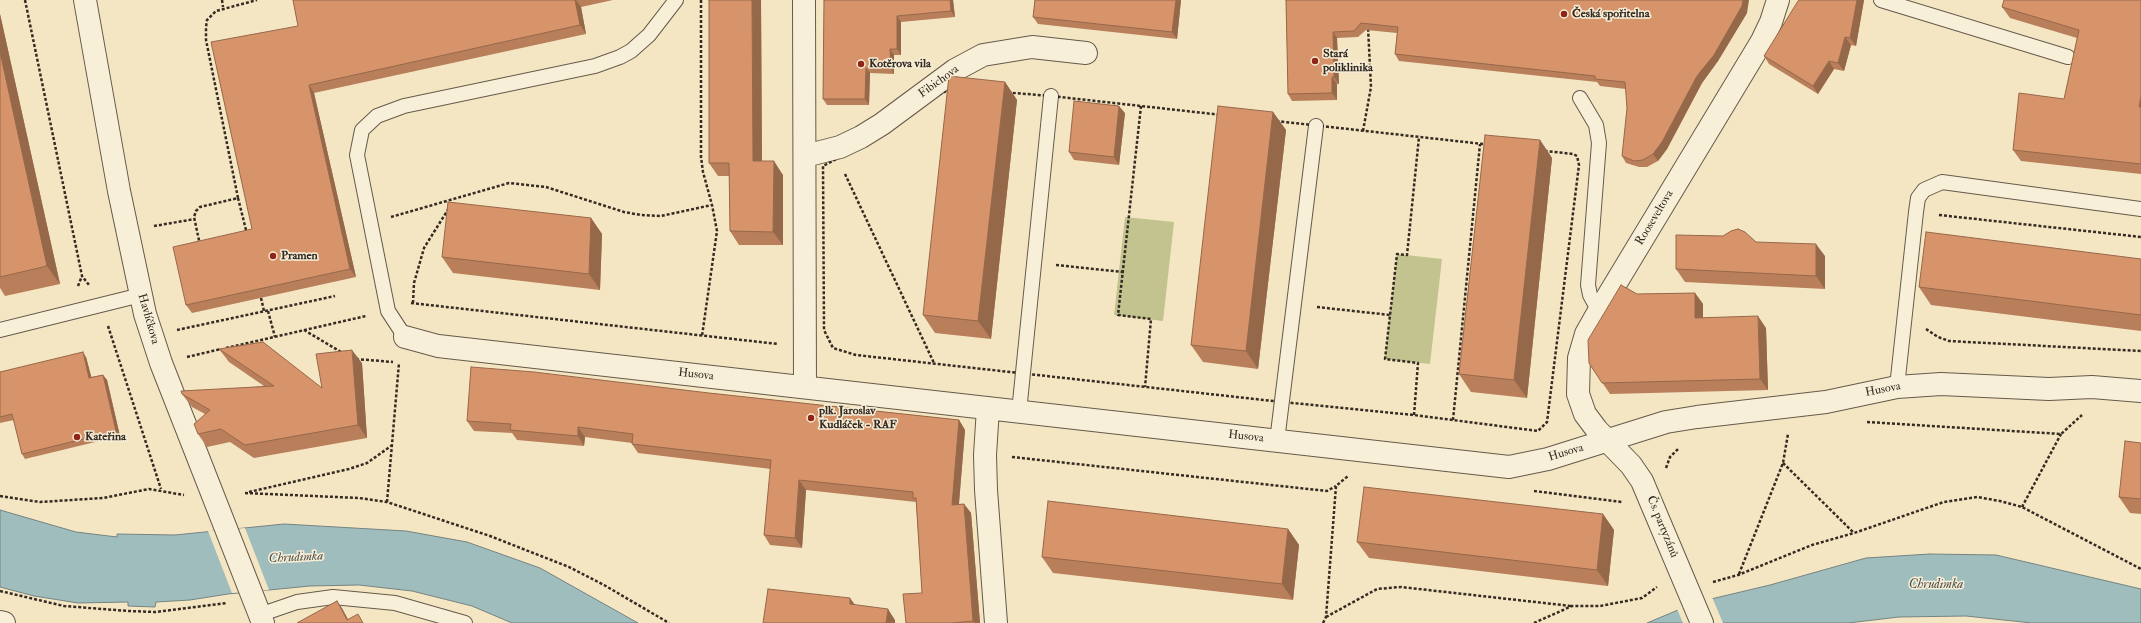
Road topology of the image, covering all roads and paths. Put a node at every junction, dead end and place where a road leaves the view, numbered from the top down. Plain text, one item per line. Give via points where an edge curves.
1 (24, 0) edge
2 (85, 0) edge
3 (222, 0) edge
4 (257, 0) edge
5 (676, 0) edge
6 (701, 0) edge
7 (804, 0) edge
8 (1778, 0) edge
9 (1881, 0) edge
10 (223, 8) junction
11 (1368, 21) edge
12 (1086, 53) dead end
13 (2068, 57) dead end
14 (1051, 96) junction
15 (1580, 98) dead end
16 (1141, 106) junction
17 (1316, 126) junction
18 (1363, 132) junction
19 (1419, 137) junction
20 (1480, 144) junction
21 (805, 156) junction
22 (844, 174) dead end
23 (238, 198) junction
24 (453, 200) junction
25 (712, 205) junction
26 (2141, 209) edge
27 (1916, 212) junction
28 (195, 219) junction
29 (370, 223) junction
30 (128, 233) junction
31 (2141, 237) edge
32 (1034, 262) junction
33 (1123, 272) junction
34 (141, 295) junction
35 (335, 296) dead end
36 (261, 298) edge
37 (413, 303) junction
38 (100, 304) junction
39 (1293, 305) junction
40 (266, 311) junction
41 (388, 311) junction
42 (1599, 311) junction
43 (1390, 315) junction
44 (1922, 324) dead end
45 (0, 330) edge
46 (304, 330) junction
47 (176, 331) dead end
48 (702, 336) junction
49 (275, 337) junction
50 (405, 337) junction
51 (779, 345) dead end
52 (2141, 351) edge
53 (346, 356) edge
54 (353, 358) edge
55 (399, 362) junction
56 (161, 363) junction
57 (934, 363) junction
58 (1023, 374) junction
59 (805, 387) junction
60 (1145, 387) junction
61 (1897, 387) junction
62 (2141, 391) edge
63 (1282, 402) junction
64 (988, 408) junction
65 (2087, 410) dead end
66 (1019, 412) junction
67 (1414, 415) junction
68 (1453, 420) junction
69 (1860, 422) dead end
70 (1790, 428) dead end
71 (2060, 434) junction
72 (1277, 441) junction
73 (1606, 441) junction
74 (391, 446) junction
75 (1681, 448) dead end
76 (1010, 457) dead end
77 (1783, 463) junction
78 (1350, 474) dead end
79 (1666, 474) dead end
80 (1336, 486) junction
81 (1530, 490) dead end
82 (0, 496) edge
83 (386, 502) junction
84 (1627, 503) dead end
85 (2022, 507) junction
86 (1854, 533) junction
87 (2141, 570) edge
88 (1738, 575) junction
89 (0, 591) edge
90 (1690, 596) junction
91 (256, 606) edge
92 (1572, 606) junction
93 (1326, 617) junction
94 (0, 622) edge
95 (4, 623) edge
96 (465, 623) edge
97 (669, 623) edge
98 (996, 623) edge
99 (1323, 623) edge
100 (1534, 623) edge
101 (1702, 623) edge

1 - 38 path via 82,276
2 - 30 street, Havlíčkova
3 - 10 path
4 - 10 path
5 - 29 lane via 649,35 620,58 595,66 404,106 377,116 362,130 357,155
6 - 25 path via 701,157
7 - 21 street
8 - 42 street, Rooseveltova via 1762,41
9 - 13 lane
10 - 23 path via 207,20 205,33
11 - 18 path via 1371,87
12 - 21 street, Fibichova via 1032,48 983,55 955,70 861,138 840,147
14 - 16 path
14 - 32 lane
14 - 57 path via 953,88 929,99 871,142 823,166 824,330 827,338 833,348 844,352
15 - 42 lane via 1596,125 1599,143 1588,285 1590,295
16 - 17 path
16 - 33 path
17 - 18 path
17 - 39 lane
18 - 19 path
19 - 20 path
19 - 43 path via 1407,255 1397,254
20 - 68 path
20 - 68 path via 1573,154 1577,156 1579,165 1547,422 1538,431
21 - 59 street
22 - 57 path
23 - 28 path via 199,208 194,215
23 - 28 path via 247,234 200,244
24 - 25 path via 509,183 546,187 641,215 661,216
24 - 29 path
24 - 37 path via 424,248 414,283
25 - 48 path via 717,231
26 - 27 lane via 1942,182 1924,190 1918,198
27 - 31 path
27 - 61 lane
28 - 30 path
29 - 41 lane
30 - 34 street, Havlíčkova
32 - 33 path
32 - 58 lane
33 - 60 path via 1118,315 1151,319
34 - 38 lane
34 - 56 street, Havlíčkova
35 - 40 path
36 - 40 path
37 - 41 path
37 - 48 path
38 - 45 lane
38 - 82 path via 161,489 149,488 103,498 60,502
39 - 43 path
39 - 63 lane
40 - 47 path
40 - 49 path
41 - 46 path
41 - 50 lane
42 - 73 street, Rooseveltova via 1582,347 1578,370 1578,394 1585,414
43 - 67 path via 1385,359 1418,362
44 - 52 path via 1929,333 1949,341
46 - 49 path
46 - 53 path
48 - 51 path
49 - 56 path
50 - 55 path
50 - 59 street, Husova via 438,346
54 - 55 path
55 - 74 path
56 - 91 street, Havlíčkova
57 - 58 path
58 - 60 path
58 - 66 lane
59 - 64 street, Husova
60 - 63 path
61 - 62 street, Husova via 1941,384 2049,389 2092,387
61 - 73 street, Husova via 1826,402 1666,422
63 - 67 path
63 - 72 lane
64 - 66 street, Husova
64 - 98 street via 986,490
65 - 71 path
66 - 72 street, Husova
67 - 68 path
69 - 71 path
70 - 77 path
71 - 85 path
72 - 73 street, Husova via 1509,467 1548,459
73 - 90 street, Čs. partyzánů via 1631,465 1642,481
74 - 83 path
74 - 83 path via 367,463 349,469 245,494 359,498
75 - 79 path via 1670,457
76 - 80 path via 1327,492
77 - 86 path
77 - 88 path
78 - 80 path
80 - 93 path
81 - 84 path
83 - 97 path via 490,536 569,567
85 - 86 path via 1977,497 1944,502
85 - 87 path
86 - 88 path via 1812,545
88 - 90 path
89 - 91 path via 64,606 135,612 156,612 233,602
90 - 92 path via 1667,579 1642,598 1600,606
90 - 101 street, Čs. partyzánů
91 - 96 lane via 340,597 395,603
92 - 93 path via 1401,587 1377,589
92 - 100 path
93 - 99 path
94 - 95 street

